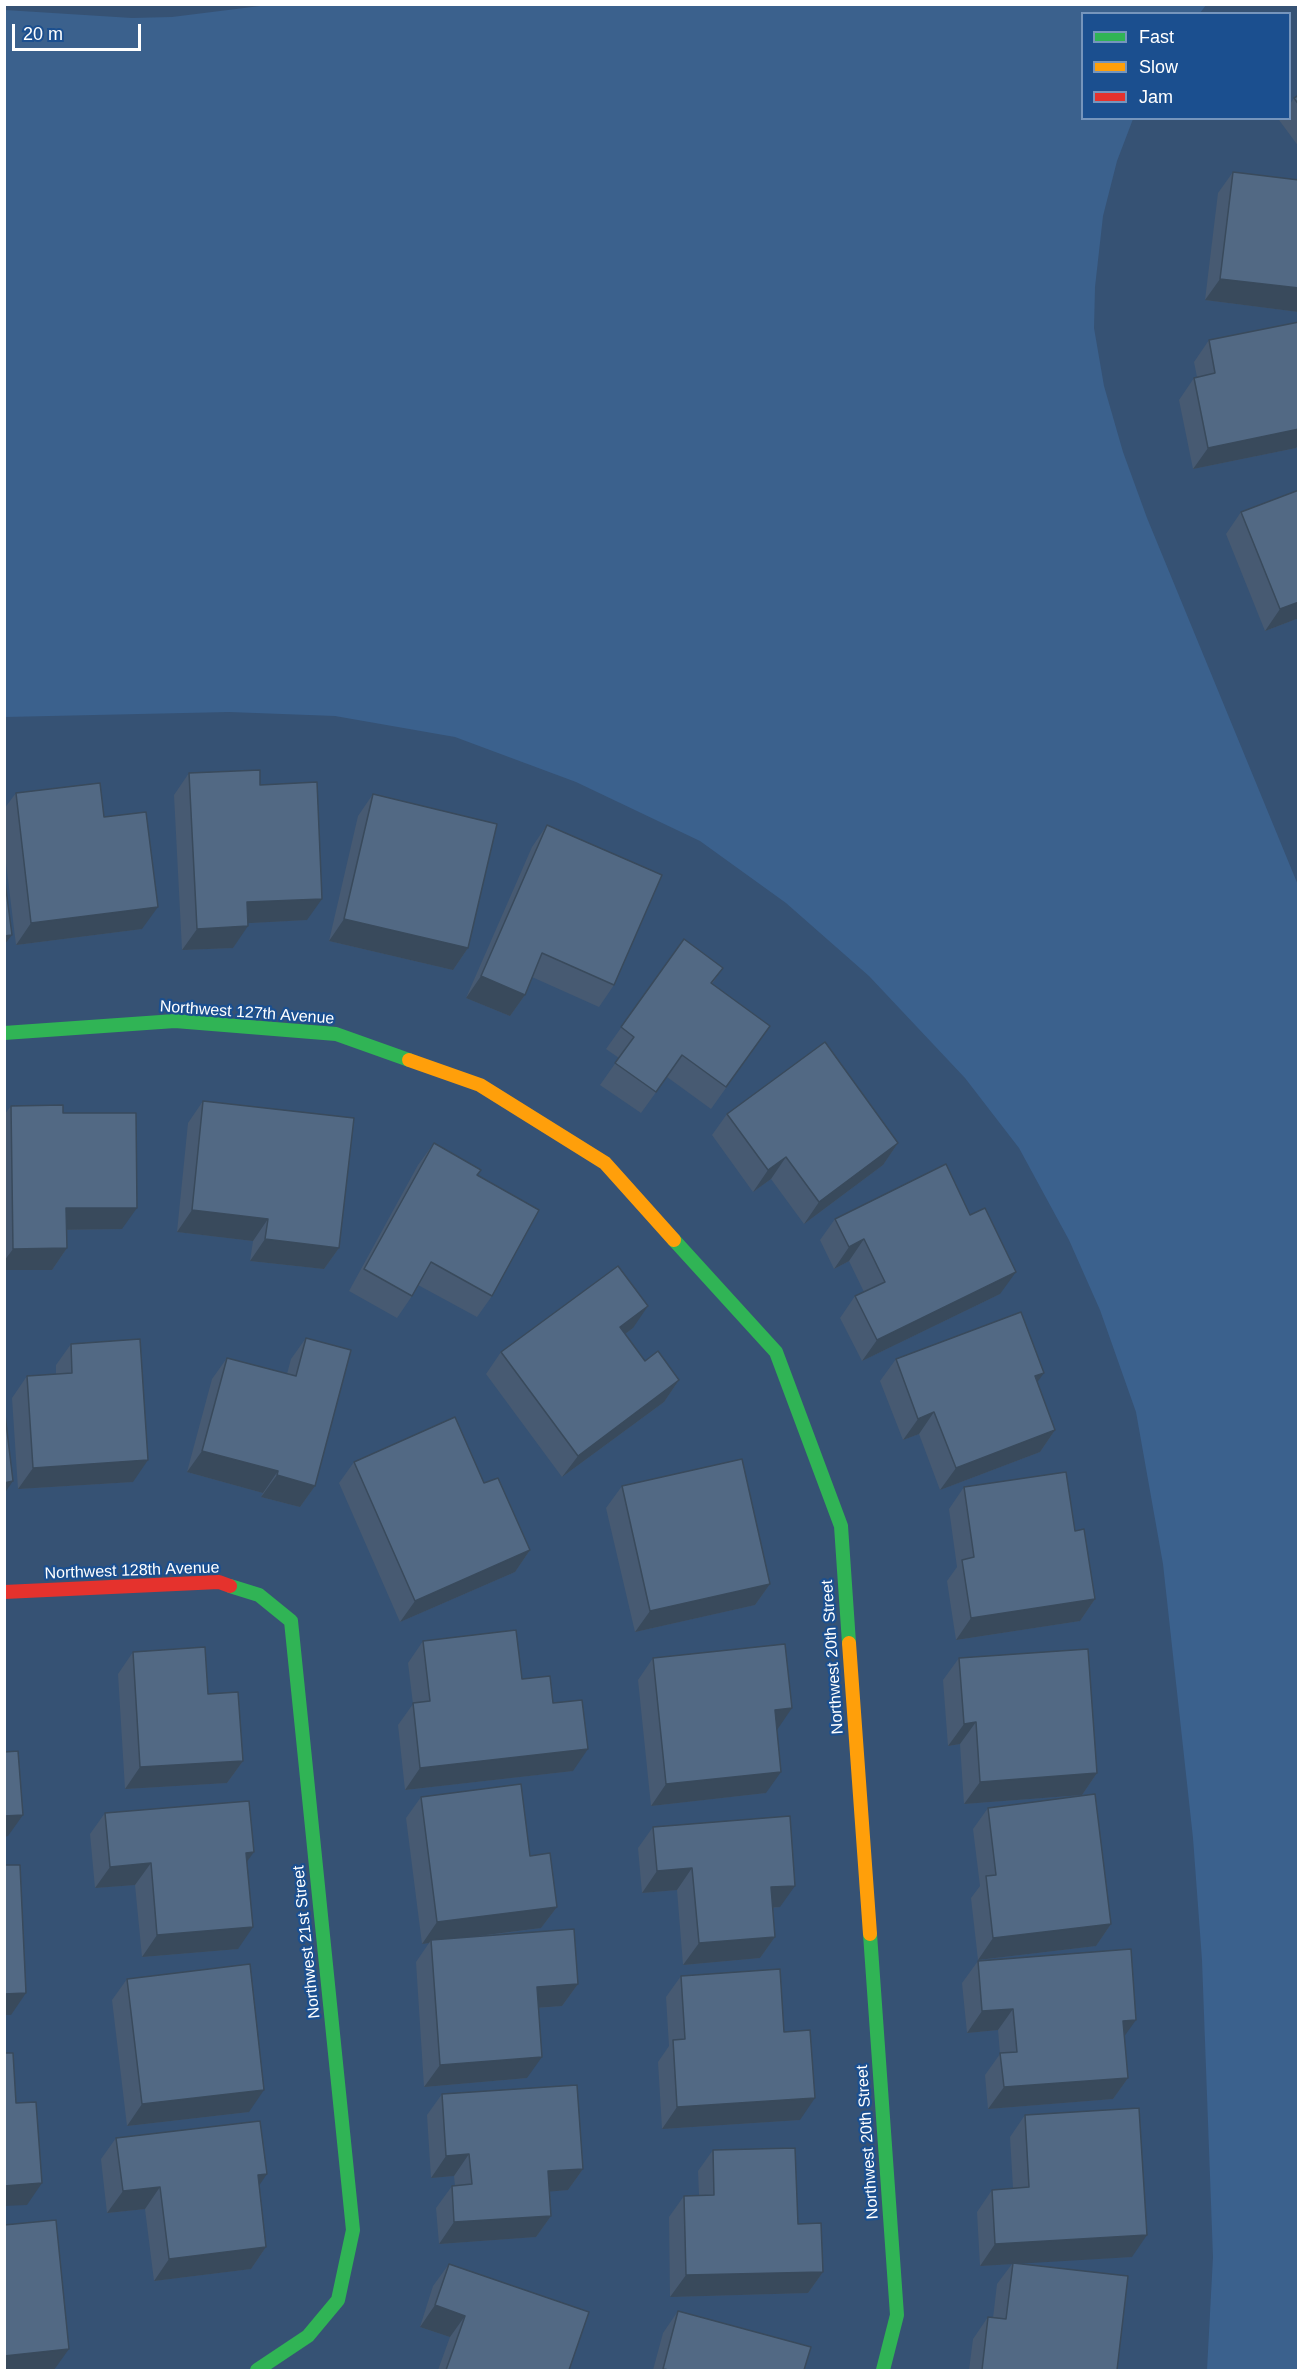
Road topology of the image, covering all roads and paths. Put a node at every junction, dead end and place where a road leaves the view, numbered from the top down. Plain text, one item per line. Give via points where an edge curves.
1 (4, 1033) edge
2 (480, 1085) joint
3 (4, 1592) edge
4 (259, 1595) joint
5 (257, 2370) edge
6 (883, 2370) edge

1 - 2 street, Northwest 127th Avenue via 175,1021 336,1034
2 - 6 street, Northwest 20th Street via 605,1163 776,1352 841,1526 897,2315
3 - 4 street, Northwest 128th Avenue via 219,1582
4 - 5 street, Northwest 21st Street via 291,1621 353,2230 338,2301 308,2336

